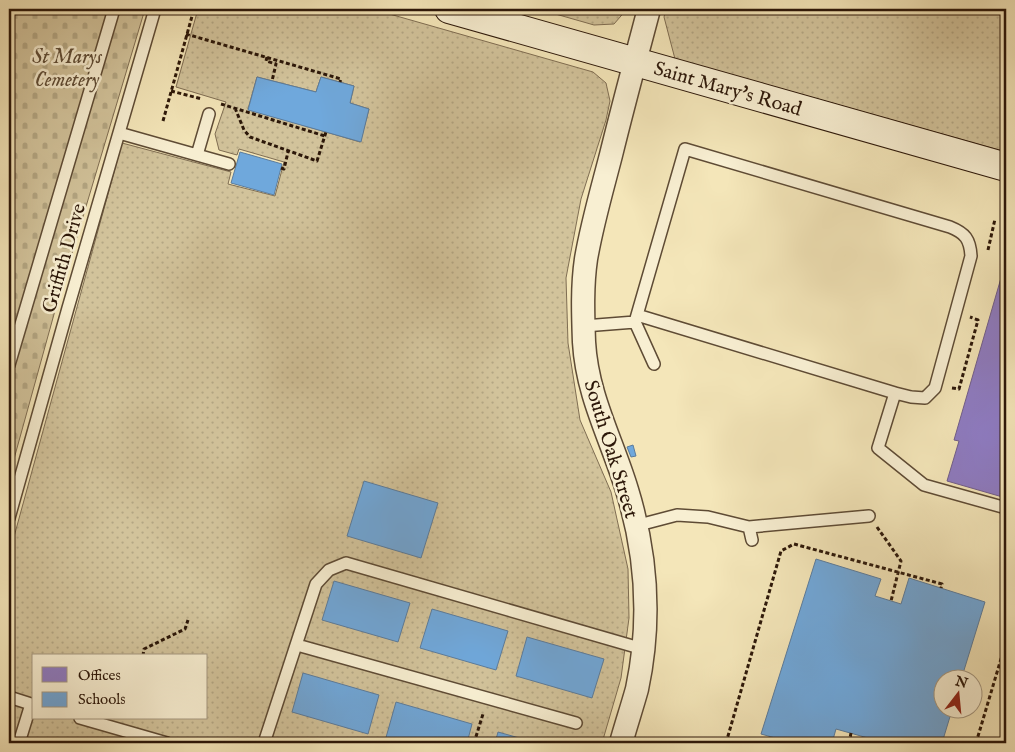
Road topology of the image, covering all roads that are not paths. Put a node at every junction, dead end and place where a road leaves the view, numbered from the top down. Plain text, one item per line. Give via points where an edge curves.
1 (114, 9) edge
2 (155, 9) edge
3 (449, 9) edge
4 (649, 9) edge
5 (634, 62) junction
6 (209, 114) dead end
7 (120, 133) junction
8 (197, 155) junction
9 (228, 164) dead end
10 (1006, 167) edge
11 (636, 318) junction
12 (584, 326) junction
13 (654, 364) dead end
14 (9, 366) edge
15 (894, 393) junction
16 (1006, 508) edge
17 (870, 516) road end
18 (9, 518) edge
19 (636, 526) junction
20 (750, 527) junction
21 (752, 540) dead end
22 (297, 645) junction
23 (643, 649) junction
24 (9, 698) edge
25 (32, 704) edge
26 (87, 720) edge
27 (576, 724) dead end
28 (19, 743) edge
29 (167, 743) edge
30 (264, 743) edge
31 (621, 743) edge

1 - 14 lane
2 - 7 lane, Griffith Drive
3 - 5 main road, Saint Mary's Road
4 - 5 street, South Oak Street
5 - 10 main road, Saint Mary's Road
5 - 12 street, South Oak Street via 586,260
6 - 8 lane
7 - 8 lane
7 - 18 lane, Griffith Drive
8 - 9 lane
11 - 12 lane
11 - 13 lane
11 - 15 lane
11 - 15 lane via 686,149 960,232 970,244 971,256 935,388 925,398
12 - 19 street, South Oak Street via 584,344 596,407 627,491
15 - 16 lane via 878,448 924,485
17 - 20 lane
19 - 20 lane via 677,515
19 - 23 street, South Oak Street via 644,565
20 - 21 lane
22 - 23 lane via 316,584 329,570 346,563
22 - 27 lane
22 - 30 lane
23 - 31 street, South Oak Street
24 - 25 lane
25 - 28 lane
26 - 29 lane

